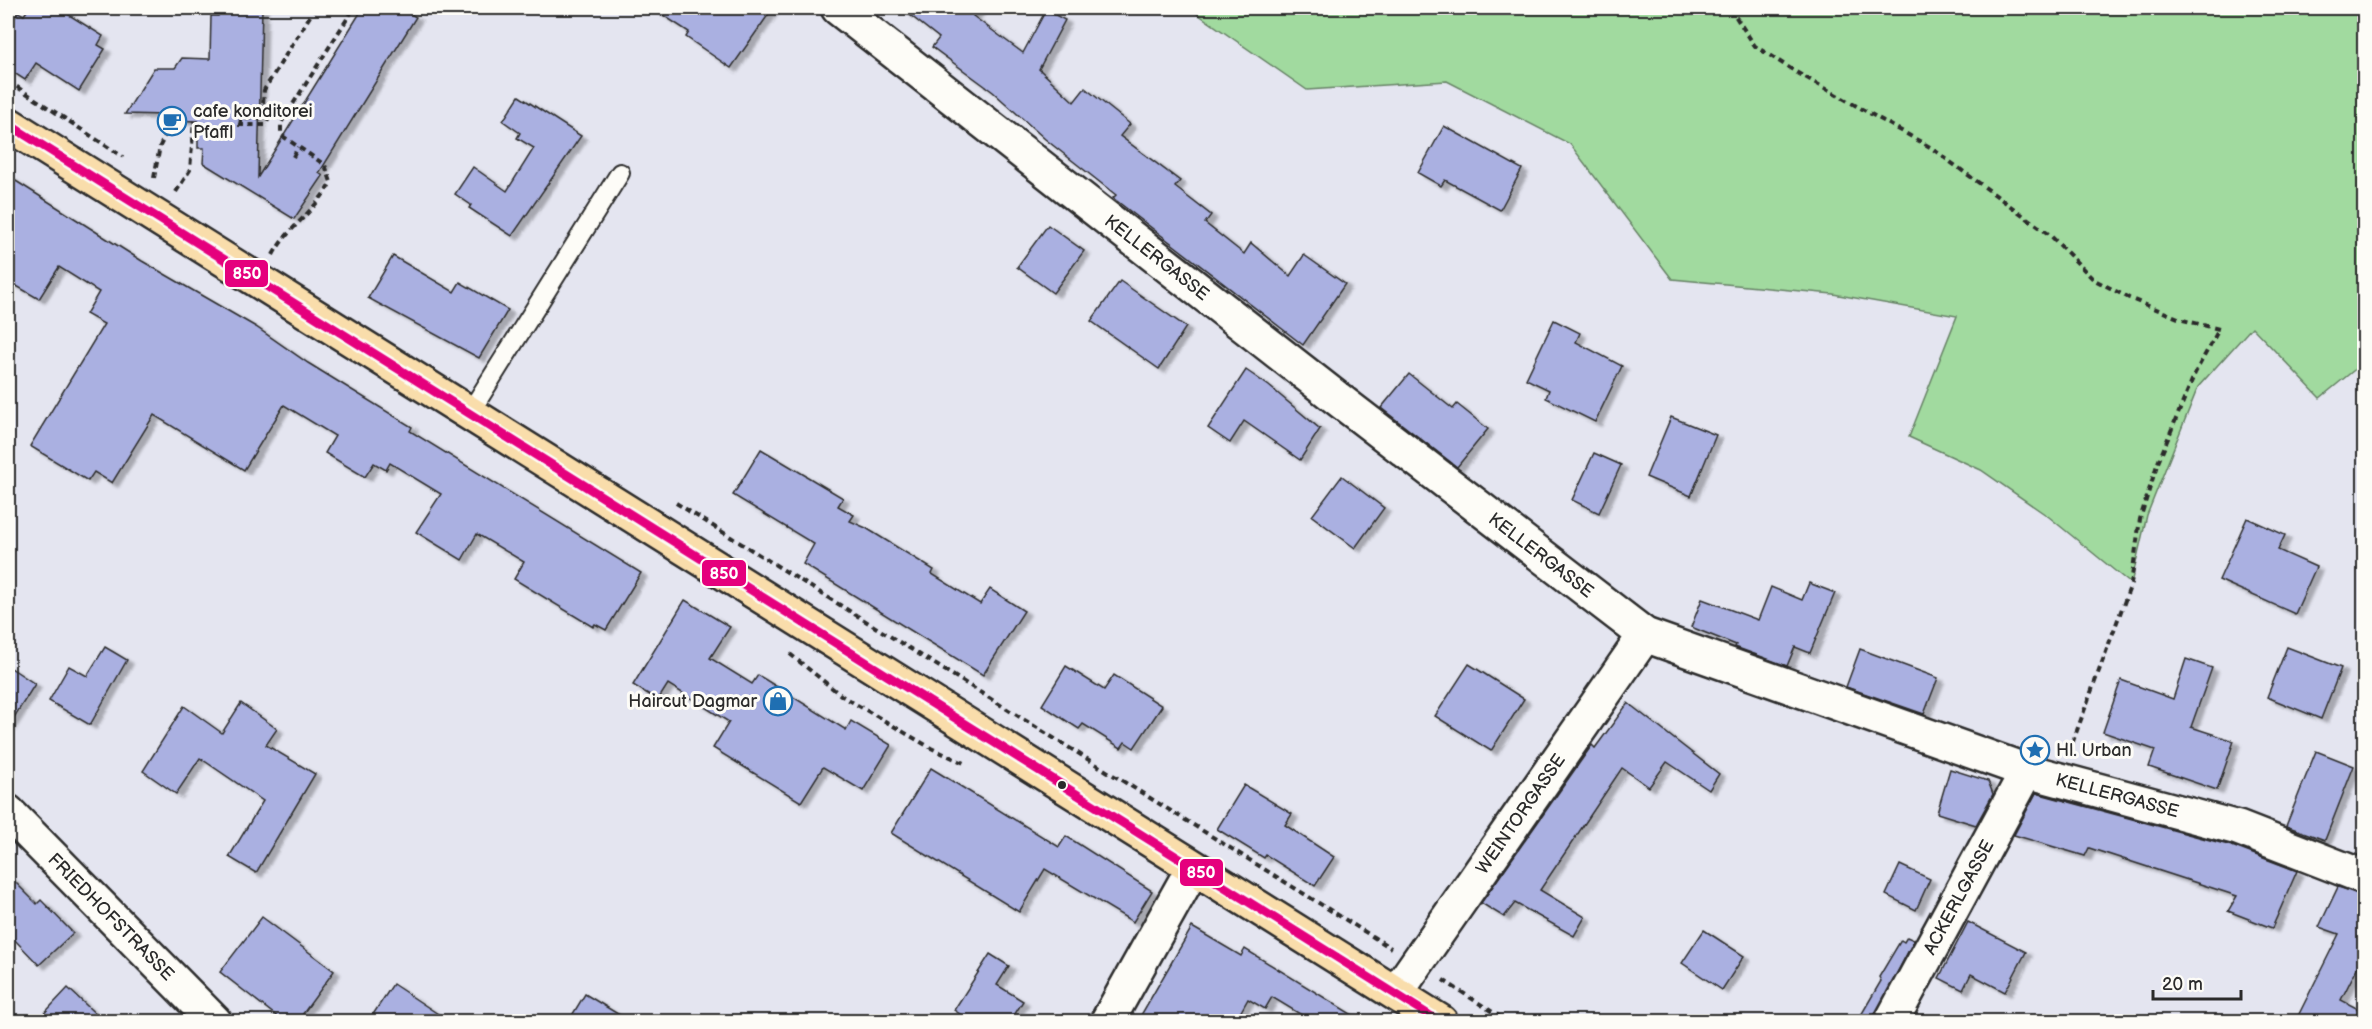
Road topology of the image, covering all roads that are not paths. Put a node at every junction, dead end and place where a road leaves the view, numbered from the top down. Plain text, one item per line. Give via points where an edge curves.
1 (838, 8) edge
2 (8, 124) edge
3 (620, 173) dead end
4 (469, 414) junction
5 (1645, 635) junction
6 (2027, 771) junction
7 (8, 812) edge
8 (1193, 868) junction
9 (2364, 877) edge
10 (1396, 993) junction
11 (215, 1022) edge
12 (1107, 1022) edge
13 (1441, 1022) edge
14 (1891, 1022) edge

1 - 5 street, KELLERGASSE
2 - 4 main road
3 - 4 lane
4 - 8 main road
5 - 6 street, KELLERGASSE
5 - 10 street, WEINTORGASSE
6 - 9 street, KELLERGASSE via 2238,828
6 - 14 street, ACKERLGASSE
7 - 11 street, FRIEDHOFSTRASSE
8 - 10 main road
8 - 12 street
10 - 13 main road

